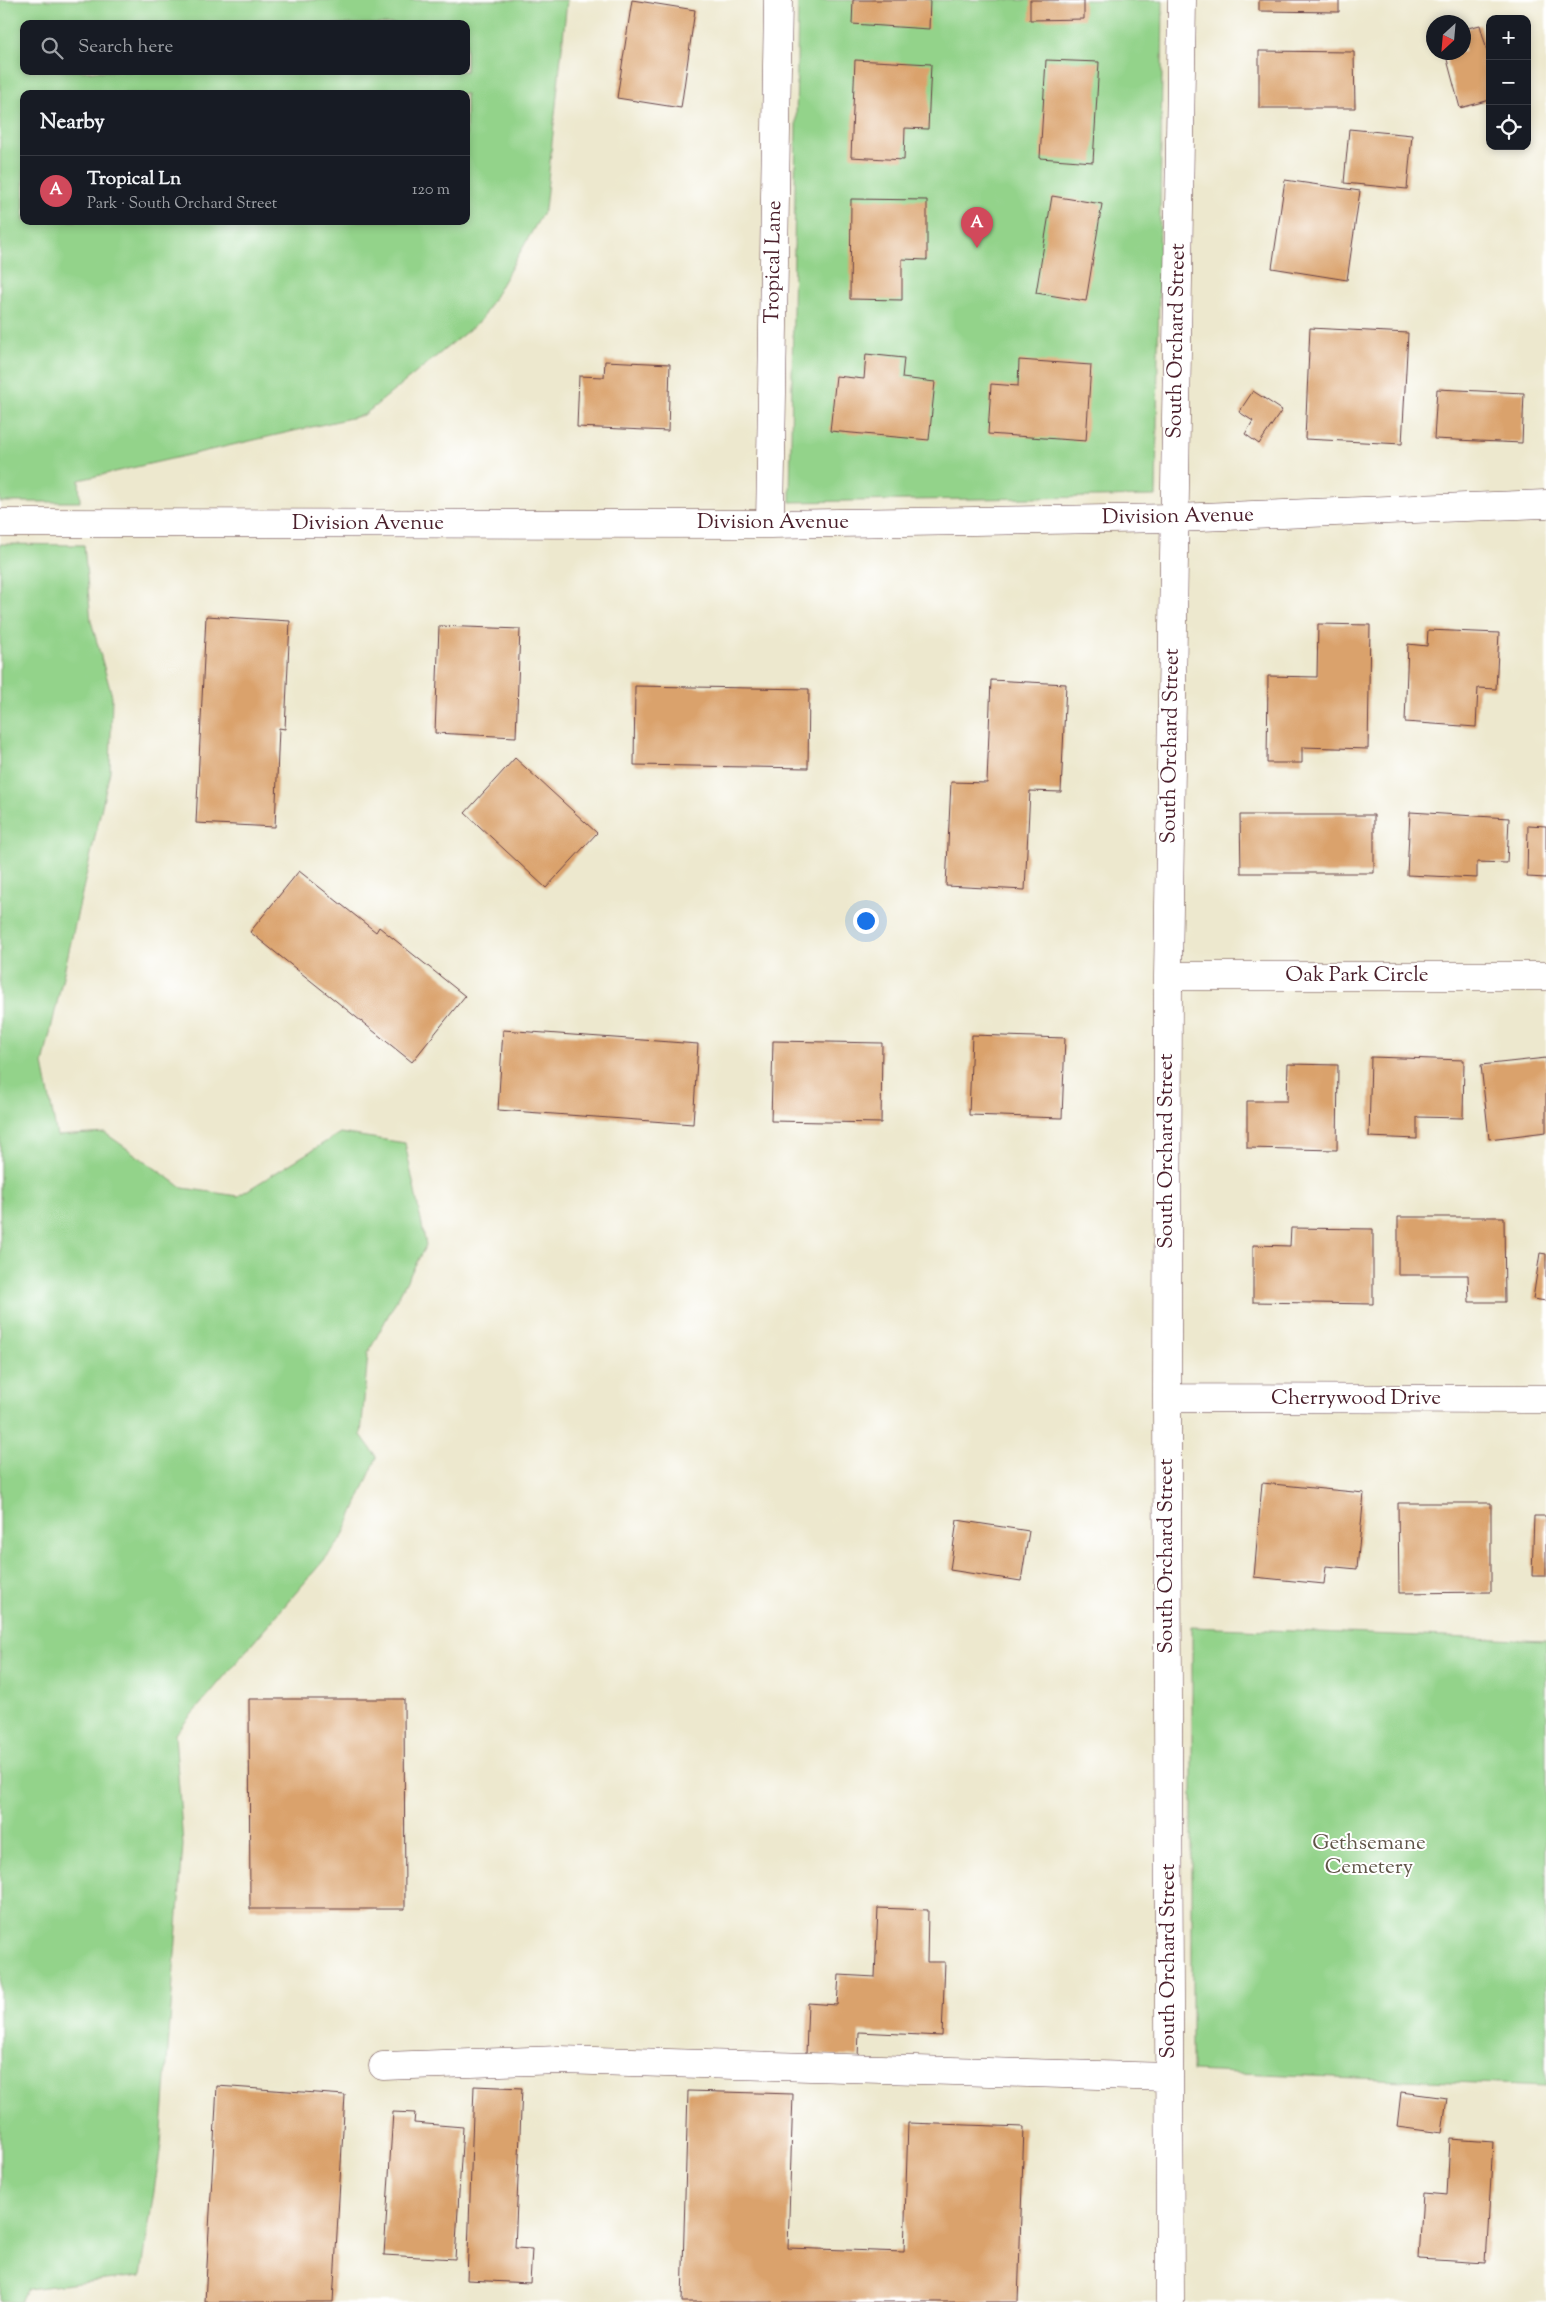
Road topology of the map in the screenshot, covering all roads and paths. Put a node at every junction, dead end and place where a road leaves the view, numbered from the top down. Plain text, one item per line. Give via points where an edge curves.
1 (778, 0) edge
2 (1182, 0) edge
3 (1546, 504) edge
4 (1175, 518) junction
5 (0, 523) edge
6 (770, 524) junction
7 (1168, 976) junction
8 (1546, 976) edge
9 (1167, 1398) junction
10 (1546, 1399) edge
11 (383, 2066) dead end
12 (1169, 2077) junction
13 (1170, 2302) edge

1 - 6 street, Tropical Lane
2 - 4 street, South Orchard Street
3 - 4 street, Division Avenue
4 - 6 street, Division Avenue
4 - 7 street, South Orchard Street
5 - 6 street, Division Avenue
7 - 8 street, Oak Park Circle
7 - 9 street, South Orchard Street
9 - 10 street, Cherrywood Drive
9 - 12 street, South Orchard Street
11 - 12 street via 559,2060
12 - 13 street, South Orchard Street

